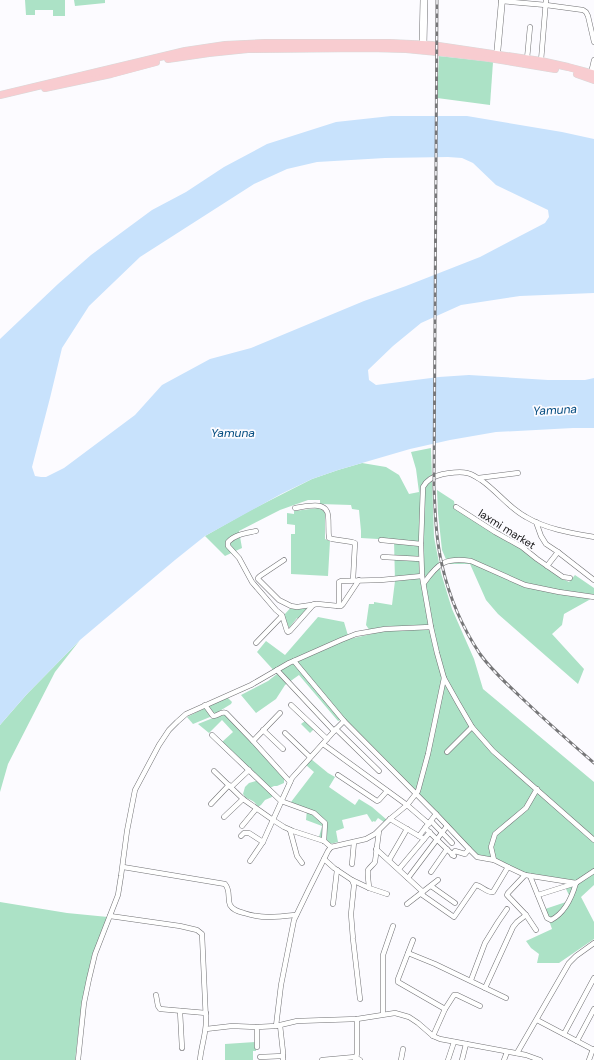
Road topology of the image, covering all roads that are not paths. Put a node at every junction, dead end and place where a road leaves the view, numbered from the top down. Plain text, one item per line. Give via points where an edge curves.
1 (424, 0) edge
2 (502, 0) edge
3 (533, 2) edge
4 (546, 3) edge
5 (530, 28) dead end
6 (594, 42) edge
7 (423, 45) junction
8 (497, 55) junction
9 (528, 59) junction
10 (594, 60) edge
11 (541, 61) junction
12 (593, 76) edge
13 (0, 94) edge
14 (0, 99) edge
15 (518, 473) dead end
16 (478, 478) junction
17 (456, 507) dead end
18 (295, 508) dead end
19 (536, 522) junction
20 (256, 531) dead end
21 (594, 537) edge
22 (381, 540) dead end
23 (421, 544) junction
24 (558, 552) junction
25 (383, 557) dead end
26 (421, 559) junction
27 (284, 560) dead end
28 (547, 566) junction
29 (422, 576) junction
30 (570, 578) dead end
31 (353, 580) junction
32 (359, 580) junction
33 (594, 580) edge
34 (424, 583) junction
35 (594, 597) edge
36 (314, 604) junction
37 (338, 606) junction
38 (282, 616) junction
39 (431, 627) junction
40 (256, 643) dead end
41 (294, 661) junction
42 (277, 670) junction
43 (444, 678) junction
44 (205, 705) junction
45 (291, 705) dead end
46 (280, 713) dead end
47 (344, 721) junction
48 (472, 727) junction
49 (263, 730) junction
50 (335, 730) junction
51 (286, 733) dead end
52 (212, 735) dead end
53 (327, 739) junction
54 (253, 741) junction
55 (323, 744) junction
56 (283, 748) dead end
57 (447, 752) dead end
58 (310, 758) junction
59 (249, 770) junction
60 (214, 771) dead end
61 (379, 771) dead end
62 (338, 775) dead end
63 (290, 782) junction
64 (230, 786) junction
65 (537, 789) junction
66 (387, 791) junction
67 (416, 794) junction
68 (243, 799) junction
69 (281, 801) junction
70 (210, 804) dead end
71 (407, 805) junction
72 (256, 809) junction
73 (436, 814) junction
74 (224, 817) dead end
75 (390, 819) junction
76 (273, 820) junction
77 (428, 824) junction
78 (242, 826) dead end
79 (448, 826) junction
80 (407, 828) junction
81 (290, 830) junction
82 (379, 831) junction
83 (430, 832) junction
84 (442, 833) junction
85 (241, 836) dead end
86 (419, 836) junction
87 (424, 839) junction
88 (437, 840) junction
89 (594, 840) edge
90 (324, 841) junction
91 (263, 842) junction
92 (354, 842) junction
93 (452, 843) dead end
94 (331, 847) junction
95 (376, 849) junction
96 (469, 849) junction
97 (447, 850) junction
98 (324, 859) junction
99 (389, 860) junction
100 (494, 860) junction
101 (250, 861) dead end
102 (302, 863) dead end
103 (352, 864) dead end
104 (123, 867) junction
105 (508, 868) junction
106 (399, 869) junction
107 (336, 870) junction
108 (594, 871) edge
109 (431, 872) dead end
110 (528, 875) junction
111 (408, 878) junction
112 (352, 880) junction
113 (438, 880) dead end
114 (576, 883) junction
115 (431, 886) junction
116 (369, 888) junction
117 (422, 893) junction
118 (387, 894) dead end
119 (538, 895) junction
120 (455, 903) dead end
121 (333, 904) dead end
122 (407, 904) dead end
123 (507, 909) dead end
124 (296, 915) junction
125 (526, 915) junction
126 (110, 916) junction
127 (393, 926) dead end
128 (536, 930) dead end
129 (413, 940) dead end
130 (594, 942) edge
131 (408, 953) junction
132 (594, 978) edge
133 (471, 980) junction
134 (485, 988) junction
135 (156, 995) dead end
136 (506, 998) dead end
137 (360, 999) dead end
138 (480, 1006) dead end
139 (446, 1009) junction
140 (594, 1009) edge
141 (180, 1011) junction
142 (206, 1013) junction
143 (383, 1014) junction
144 (357, 1019) junction
145 (589, 1019) junction
146 (537, 1020) junction
147 (594, 1021) edge
148 (278, 1025) junction
149 (257, 1027) junction
150 (206, 1029) junction
151 (564, 1034) junction
152 (432, 1036) junction
153 (577, 1041) junction
154 (454, 1042) junction
155 (466, 1044) junction
156 (257, 1047) dead end
157 (182, 1048) dead end
158 (403, 1049) dead end
159 (593, 1049) edge
160 (508, 1052) junction
161 (517, 1053) junction
162 (526, 1055) junction
163 (260, 1056) dead end
164 (269, 1058) edge
165 (283, 1058) edge
166 (354, 1059) edge
167 (78, 1060) edge
168 (200, 1060) edge
169 (322, 1060) edge
170 (360, 1060) edge
171 (401, 1060) edge
172 (448, 1060) edge
173 (462, 1060) edge
174 (504, 1060) edge
175 (524, 1060) edge
176 (540, 1060) edge
177 (589, 1060) edge

1 - 7 main road
2 - 3 street
2 - 8 street
3 - 4 street
4 - 6 street via 586,12
4 - 11 street
5 - 9 street
7 - 8 main road
7 - 13 main road via 390,42 225,45 185,51
8 - 9 main road
9 - 11 main road
10 - 12 street
11 - 12 main road
12 - 14 main road via 489,58 406,49 248,49 169,59
15 - 16 street
16 - 19 street via 515,510
16 - 23 street via 460,472 428,480 423,487
17 - 28 street, laxmi market via 522,547
18 - 31 street via 325,508 329,538 355,543
19 - 21 street via 572,534
19 - 24 street via 546,544
20 - 38 street via 233,538 228,542 228,546 239,558 252,582
22 - 23 street
23 - 26 street
24 - 28 street
24 - 33 street
25 - 26 street
26 - 29 street
27 - 36 street via 258,580 284,604 298,607
28 - 30 street, laxmi market via 563,577
29 - 32 street
29 - 34 street
31 - 32 street
31 - 37 street via 340,582
32 - 37 street via 343,604
34 - 35 street via 430,574 447,561 463,560 525,584
34 - 39 street
36 - 37 street
36 - 38 street via 288,632
38 - 40 street
39 - 41 street via 392,628 356,634
39 - 43 street
41 - 42 street
41 - 47 street
42 - 44 street
42 - 50 street
43 - 48 street
43 - 67 street via 428,754
44 - 54 street via 213,716 226,713
44 - 104 street via 186,714 169,730 135,790
45 - 53 street
46 - 49 street
47 - 50 street
47 - 67 street
48 - 57 street
48 - 65 street via 493,751
49 - 54 street
49 - 56 street
50 - 53 street
50 - 61 street
51 - 58 street
52 - 59 street
53 - 55 street
54 - 63 street
55 - 58 street
55 - 66 street
58 - 63 street
59 - 64 street
59 - 69 street
60 - 64 street
62 - 66 street via 377,801
63 - 69 street
64 - 68 street
64 - 70 street
65 - 89 street
65 - 100 street via 526,808 495,834 492,847
66 - 71 street
67 - 71 street
67 - 73 street
68 - 72 street
68 - 74 street
69 - 76 street
69 - 90 street via 314,813 326,823
71 - 75 street
71 - 77 street
72 - 76 street
72 - 78 street
73 - 77 street
73 - 79 street
75 - 80 street
75 - 82 street
76 - 81 street
76 - 91 street
77 - 83 street
77 - 84 street
77 - 86 street
79 - 84 street
79 - 96 street
80 - 86 street
80 - 99 street
81 - 90 street
81 - 102 street via 295,851
82 - 92 street via 371,837
82 - 95 street
83 - 87 street
83 - 88 street
84 - 88 street
84 - 93 street
85 - 91 street via 248,833
86 - 87 street
87 - 106 street
88 - 97 street
88 - 111 street
90 - 94 street
91 - 101 street
92 - 94 street
92 - 103 street
94 - 98 street
95 - 99 street
95 - 116 street via 375,864 368,870
96 - 97 street via 465,854 455,851 453,855
96 - 100 street via 477,857
97 - 109 street
98 - 107 street
98 - 124 street
99 - 106 street
100 - 105 street
104 - 124 street via 225,884 232,907 239,912 266,918
104 - 126 street via 118,895
105 - 110 street
105 - 117 street via 493,892 476,885 454,918
106 - 111 street
107 - 112 street
107 - 121 street
108 - 114 street
110 - 114 street
110 - 119 street
110 - 125 street via 507,896
111 - 117 street
112 - 116 street
112 - 137 street via 354,885 351,914
113 - 115 street
114 - 119 street
114 - 119 street via 570,902 551,920 547,918
115 - 117 street
115 - 120 street
116 - 118 street
117 - 122 street
123 - 133 street via 485,943
124 - 148 street via 282,979
125 - 128 street
125 - 134 street via 514,927
126 - 142 street via 180,926 197,930 202,934
126 - 167 street via 95,954 89,979
127 - 143 street via 383,955
129 - 131 street
130 - 146 street via 569,963
131 - 133 street
131 - 139 street via 398,982
132 - 151 street
133 - 134 street
134 - 136 street
135 - 141 street via 160,1009
138 - 139 street via 455,995
139 - 152 street
140 - 145 street
141 - 142 street
141 - 157 street
142 - 150 street
143 - 144 street
143 - 152 street via 395,1013 406,1016
144 - 148 street via 297,1021
144 - 166 street
145 - 147 street
145 - 153 street
146 - 151 street
146 - 161 street
148 - 149 street
148 - 165 street
149 - 150 street
149 - 156 street
150 - 168 street
151 - 153 street
152 - 154 street
153 - 159 street
154 - 155 street
154 - 172 street
155 - 160 street
155 - 173 street
158 - 171 street
159 - 177 street
160 - 161 street
160 - 174 street
161 - 162 street
162 - 175 street
162 - 176 street
163 - 164 street
164 - 165 street
166 - 169 street
166 - 170 street

